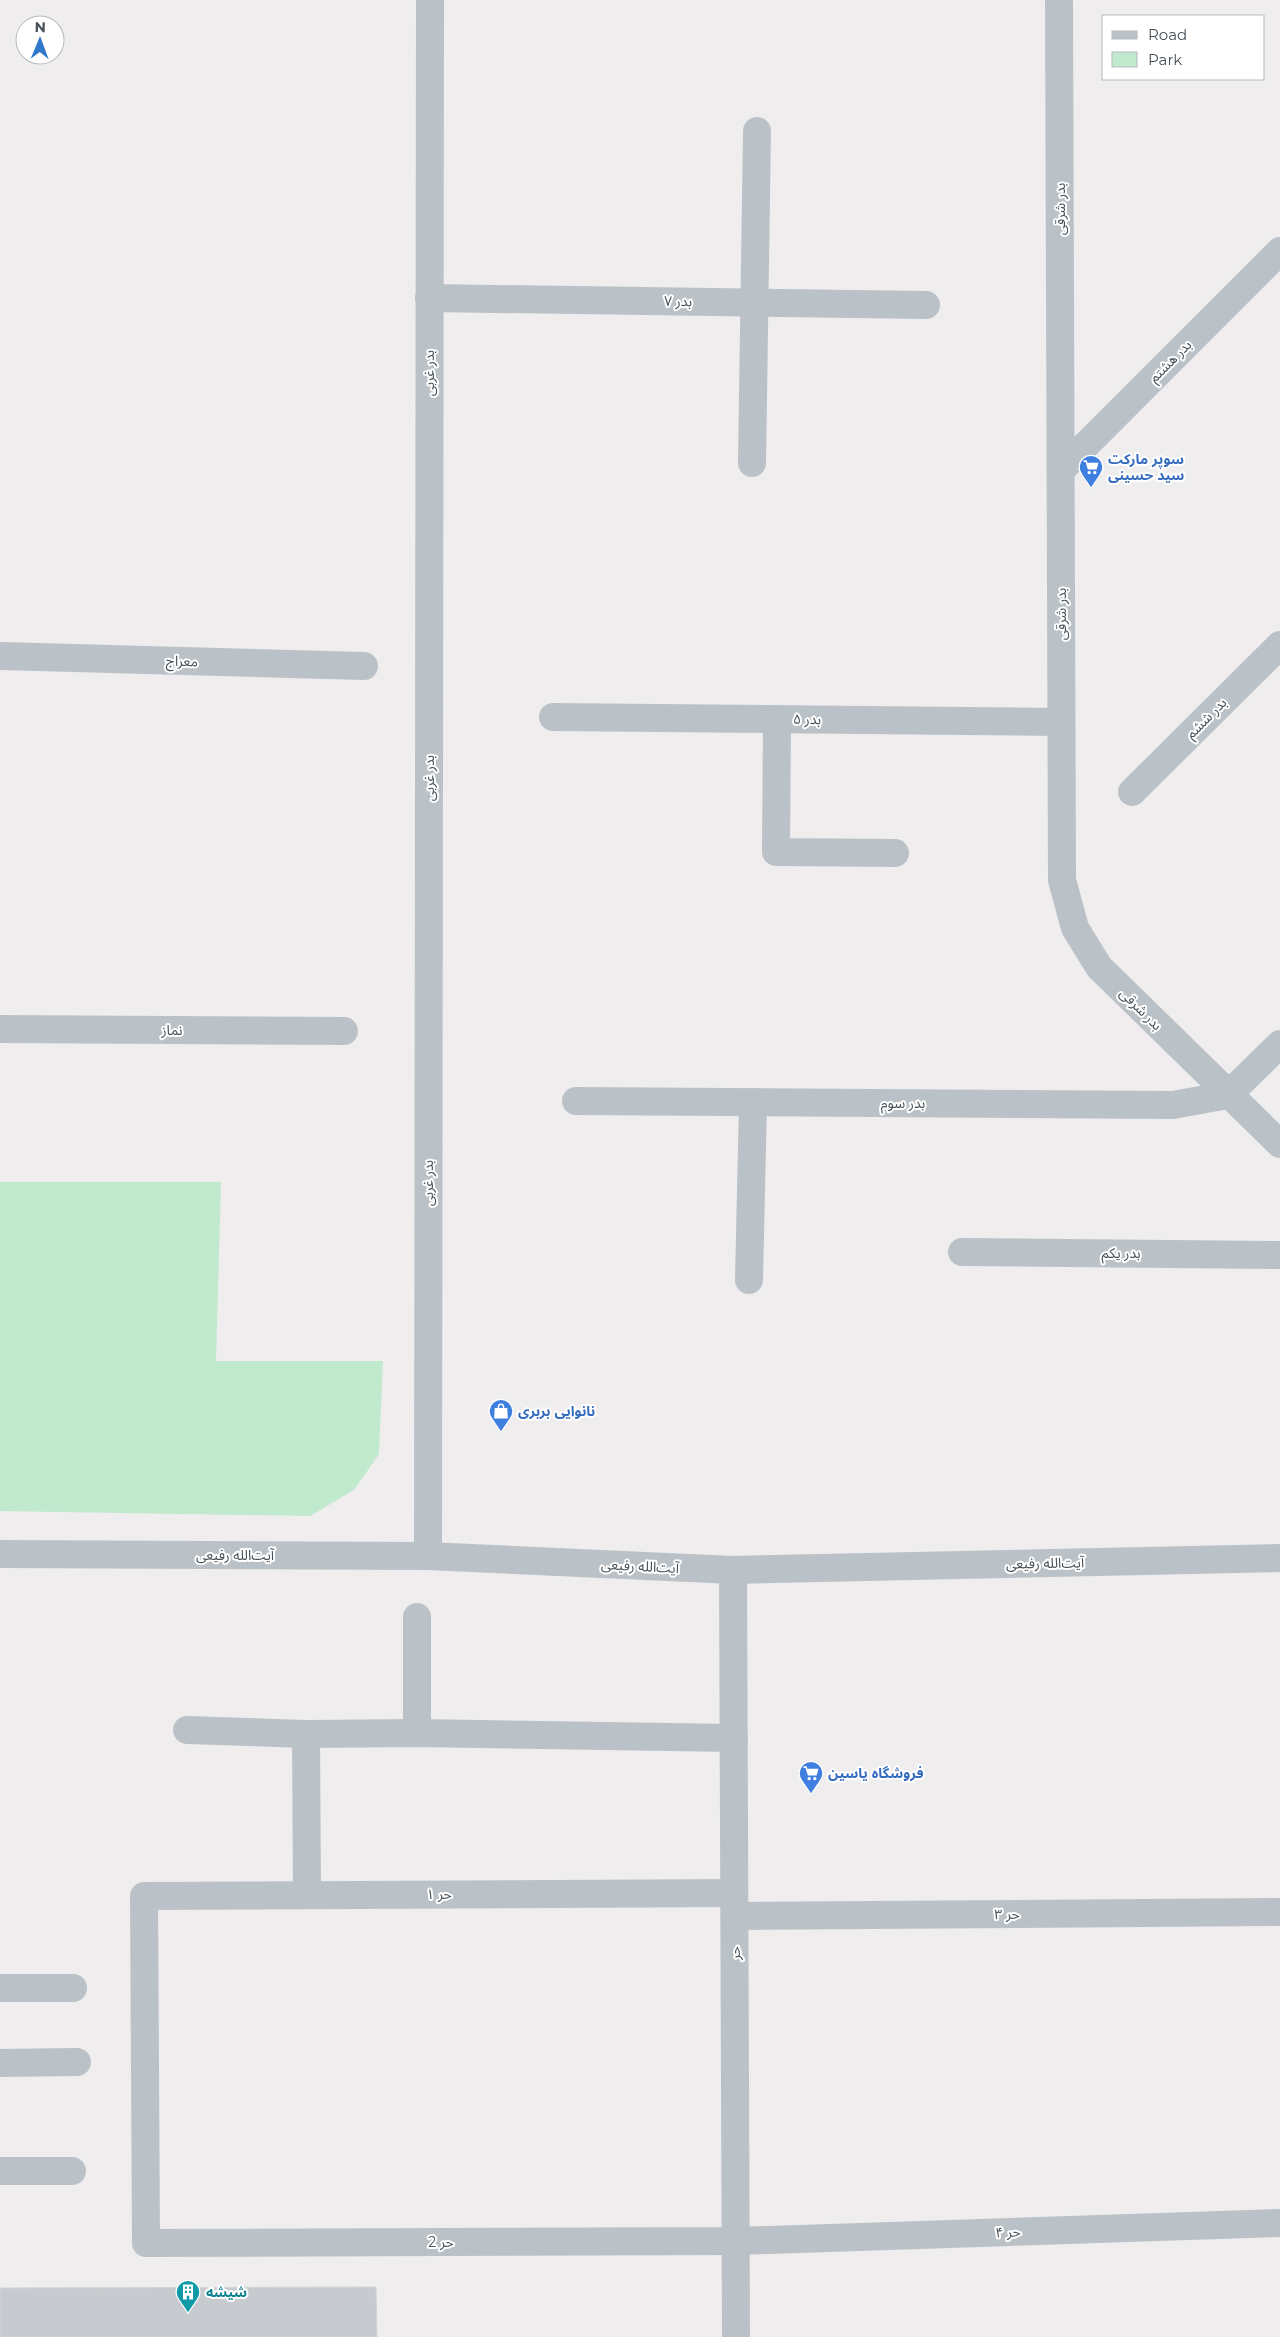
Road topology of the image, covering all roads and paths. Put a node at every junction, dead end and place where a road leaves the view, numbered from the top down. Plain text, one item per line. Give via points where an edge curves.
1 (430, 0) edge
2 (1059, 0) edge
3 (757, 131) dead end
4 (1280, 251) edge
5 (429, 298) junction
6 (754, 302) junction
7 (926, 305) dead end
8 (752, 463) dead end
9 (1061, 470) junction
10 (1280, 645) edge
11 (0, 656) edge
12 (364, 666) dead end
13 (553, 717) dead end
14 (777, 719) junction
15 (1061, 722) junction
16 (1132, 792) dead end
17 (895, 853) dead end
18 (0, 1029) edge
19 (344, 1031) dead end
20 (1280, 1044) edge
21 (1228, 1095) junction
22 (576, 1101) dead end
23 (753, 1102) junction
24 (1280, 1144) edge
25 (962, 1252) dead end
26 (1280, 1254) edge
27 (749, 1280) dead end
28 (0, 1554) edge
29 (428, 1556) junction
30 (1280, 1558) edge
31 (733, 1570) junction
32 (417, 1617) dead end
33 (187, 1730) dead end
34 (417, 1733) junction
35 (306, 1734) junction
36 (734, 1738) junction
37 (307, 1895) junction
38 (734, 1904) junction
39 (1280, 1912) edge
40 (0, 1988) edge
41 (72, 1988) dead end
42 (77, 2062) dead end
43 (0, 2063) edge
44 (0, 2171) edge
45 (72, 2171) dead end
46 (1280, 2223) edge
47 (736, 2241) junction
48 (146, 2243) joint
49 (736, 2337) edge

1 - 5 street, بدر غربی
2 - 9 street, بدر شرقی
3 - 6 street
4 - 9 street, بدر هشتم
5 - 6 street, بدر ۷
5 - 29 street, بدر غربی
6 - 7 street, بدر ۷
6 - 8 street
9 - 15 street, بدر شرقی
10 - 16 street, بدر ششم
11 - 12 street, معراج
13 - 14 street, بدر ۵
14 - 15 street, بدر ۵
14 - 17 street via 776,852
15 - 21 street, بدر شرقی via 1062,880 1075,928 1099,967
18 - 19 street, نماز
20 - 21 street
21 - 23 street, بدر سوم via 1173,1106
21 - 24 street, بدر شرقی
22 - 23 street, بدر سوم
23 - 27 street
25 - 26 street, بدر یکم
28 - 29 street, آیت‌الله رفیعی
29 - 31 street, آیت‌الله رفیعی
30 - 31 street, آیت‌الله رفیعی
31 - 36 street, حر
32 - 34 street
33 - 35 street
34 - 35 street
34 - 36 street
35 - 37 street
36 - 38 street, حر
37 - 38 street, حر ۱
37 - 48 street, حر ۱ via 144,1896
38 - 39 street, حر ۳
38 - 47 street, حر
40 - 41 street
42 - 43 street
44 - 45 street
46 - 47 street, حر ۴
47 - 48 street, حر 2
47 - 49 street, حر

